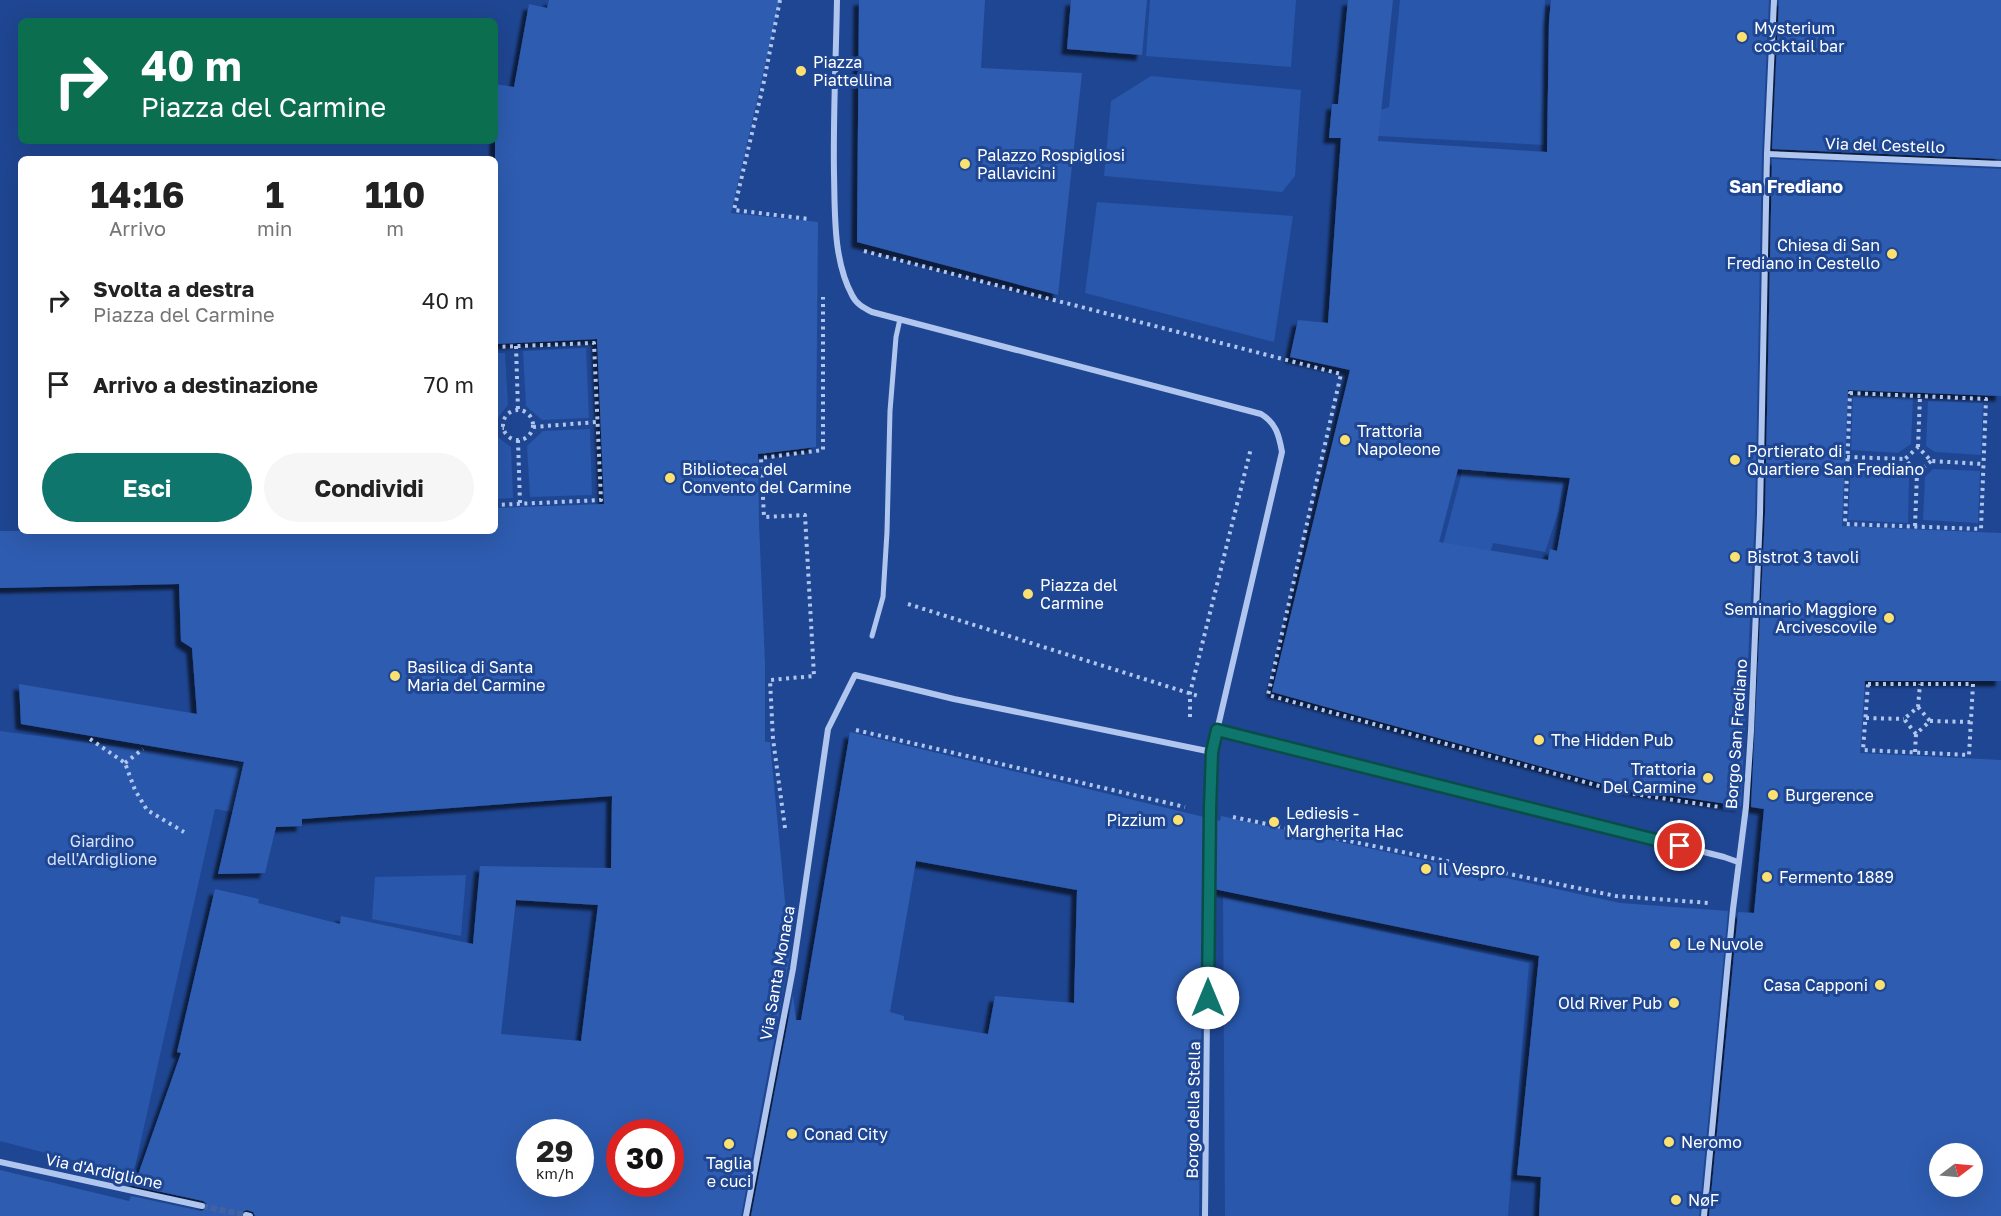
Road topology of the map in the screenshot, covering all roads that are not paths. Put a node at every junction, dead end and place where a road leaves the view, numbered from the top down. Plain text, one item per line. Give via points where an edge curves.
1 (837, 0) edge
2 (1774, 0) edge
3 (1767, 154) junction
4 (2001, 164) edge
5 (900, 320) junction
6 (872, 636) dead end
7 (1217, 730) junction
8 (1212, 752) junction
9 (1738, 862) junction
10 (0, 1162) edge
11 (202, 1206) tunnel mouth
12 (746, 1216) edge
13 (1205, 1216) edge
14 (1704, 1216) edge

1 - 5 street via 837,243 855,300 872,312
2 - 3 street, Borgo San Frediano
3 - 4 street, Via del Cestello
3 - 9 street, Borgo San Frediano via 1756,647 1747,796
5 - 6 street via 890,411 883,597
5 - 7 street via 1261,414 1271,420 1282,452
7 - 8 street
7 - 9 street
8 - 12 street, Via Santa Monaca via 965,702 855,675 828,733 793,969
8 - 13 street, Borgo della Stella
9 - 14 street, Borgo San Frediano
10 - 11 street, Via d'Ardiglione

